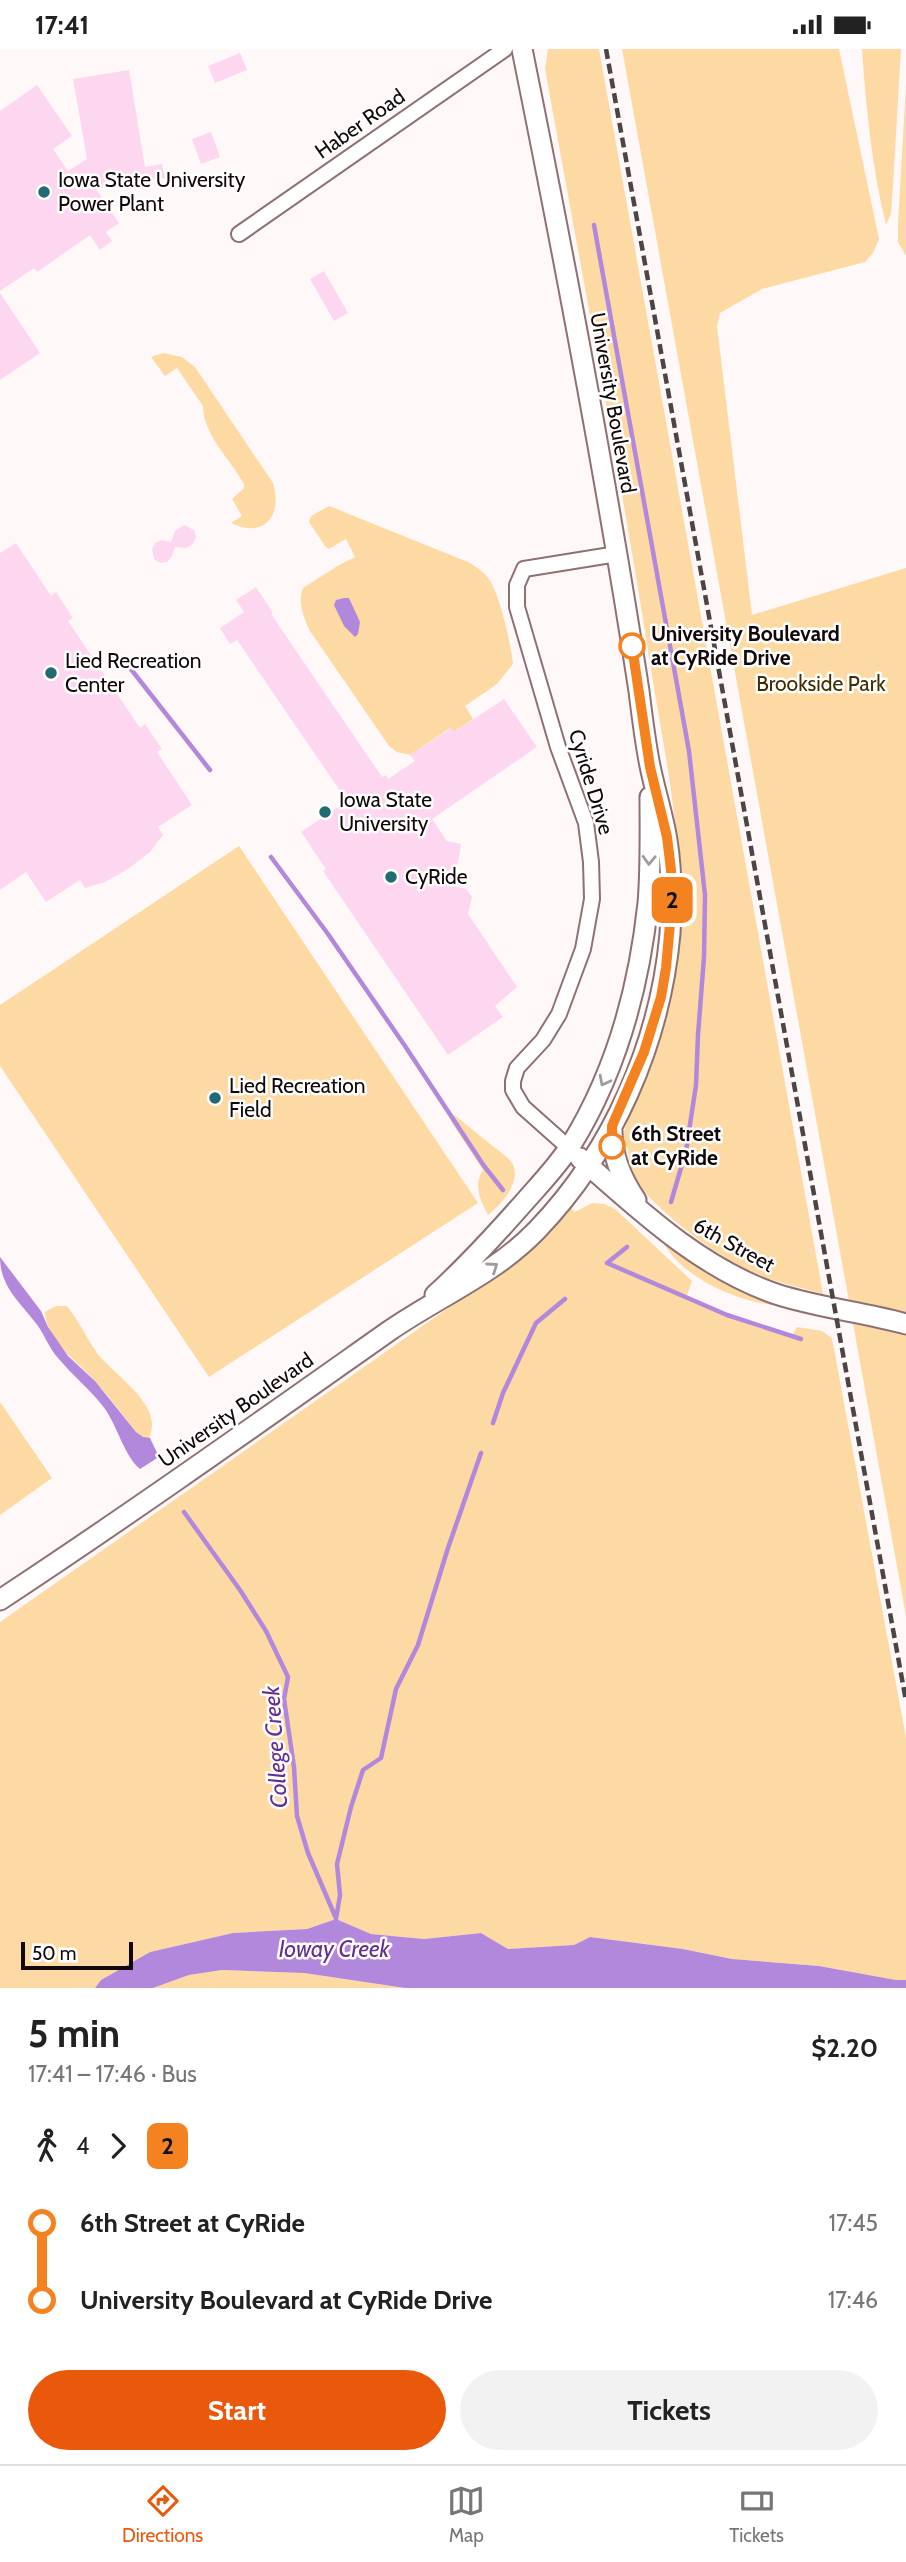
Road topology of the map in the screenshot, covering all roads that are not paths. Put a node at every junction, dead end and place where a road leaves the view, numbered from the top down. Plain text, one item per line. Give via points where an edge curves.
1 (505, 49) edge
2 (522, 49) edge
3 (239, 234) dead end
4 (617, 554) junction
5 (650, 767) junction
6 (612, 1126) junction
7 (569, 1148) junction
8 (589, 1166) junction
9 (648, 1216) junction
10 (414, 1314) junction
11 (906, 1324) edge
12 (85, 1544) junction
13 (0, 1600) edge
14 (0, 1610) edge

1 - 3 street, Haber Road
2 - 4 main road, University Boulevard
4 - 5 main road, University Boulevard
4 - 7 street, Cyride Drive via 524,569 517,585 517,607 586,823 592,899 583,949 559,1014 517,1068 513,1090 523,1107
5 - 6 main road, University Boulevard via 671,870 669,936 653,1024
5 -> 7 main road, University Boulevard via 648,903 631,1000 610,1070
6 - 8 main road, University Boulevard
6 - 9 main road via 618,1168
7 - 8 main road, 6th Street
7 - 10 main road, University Boulevard via 506,1224
8 - 9 main road, 6th Street
10 -> 8 main road, University Boulevard via 522,1245
9 - 11 main road, 6th Street via 741,1280 808,1303
10 - 12 main road, University Boulevard
12 - 13 main road, University Boulevard
12 - 14 main road, University Boulevard

